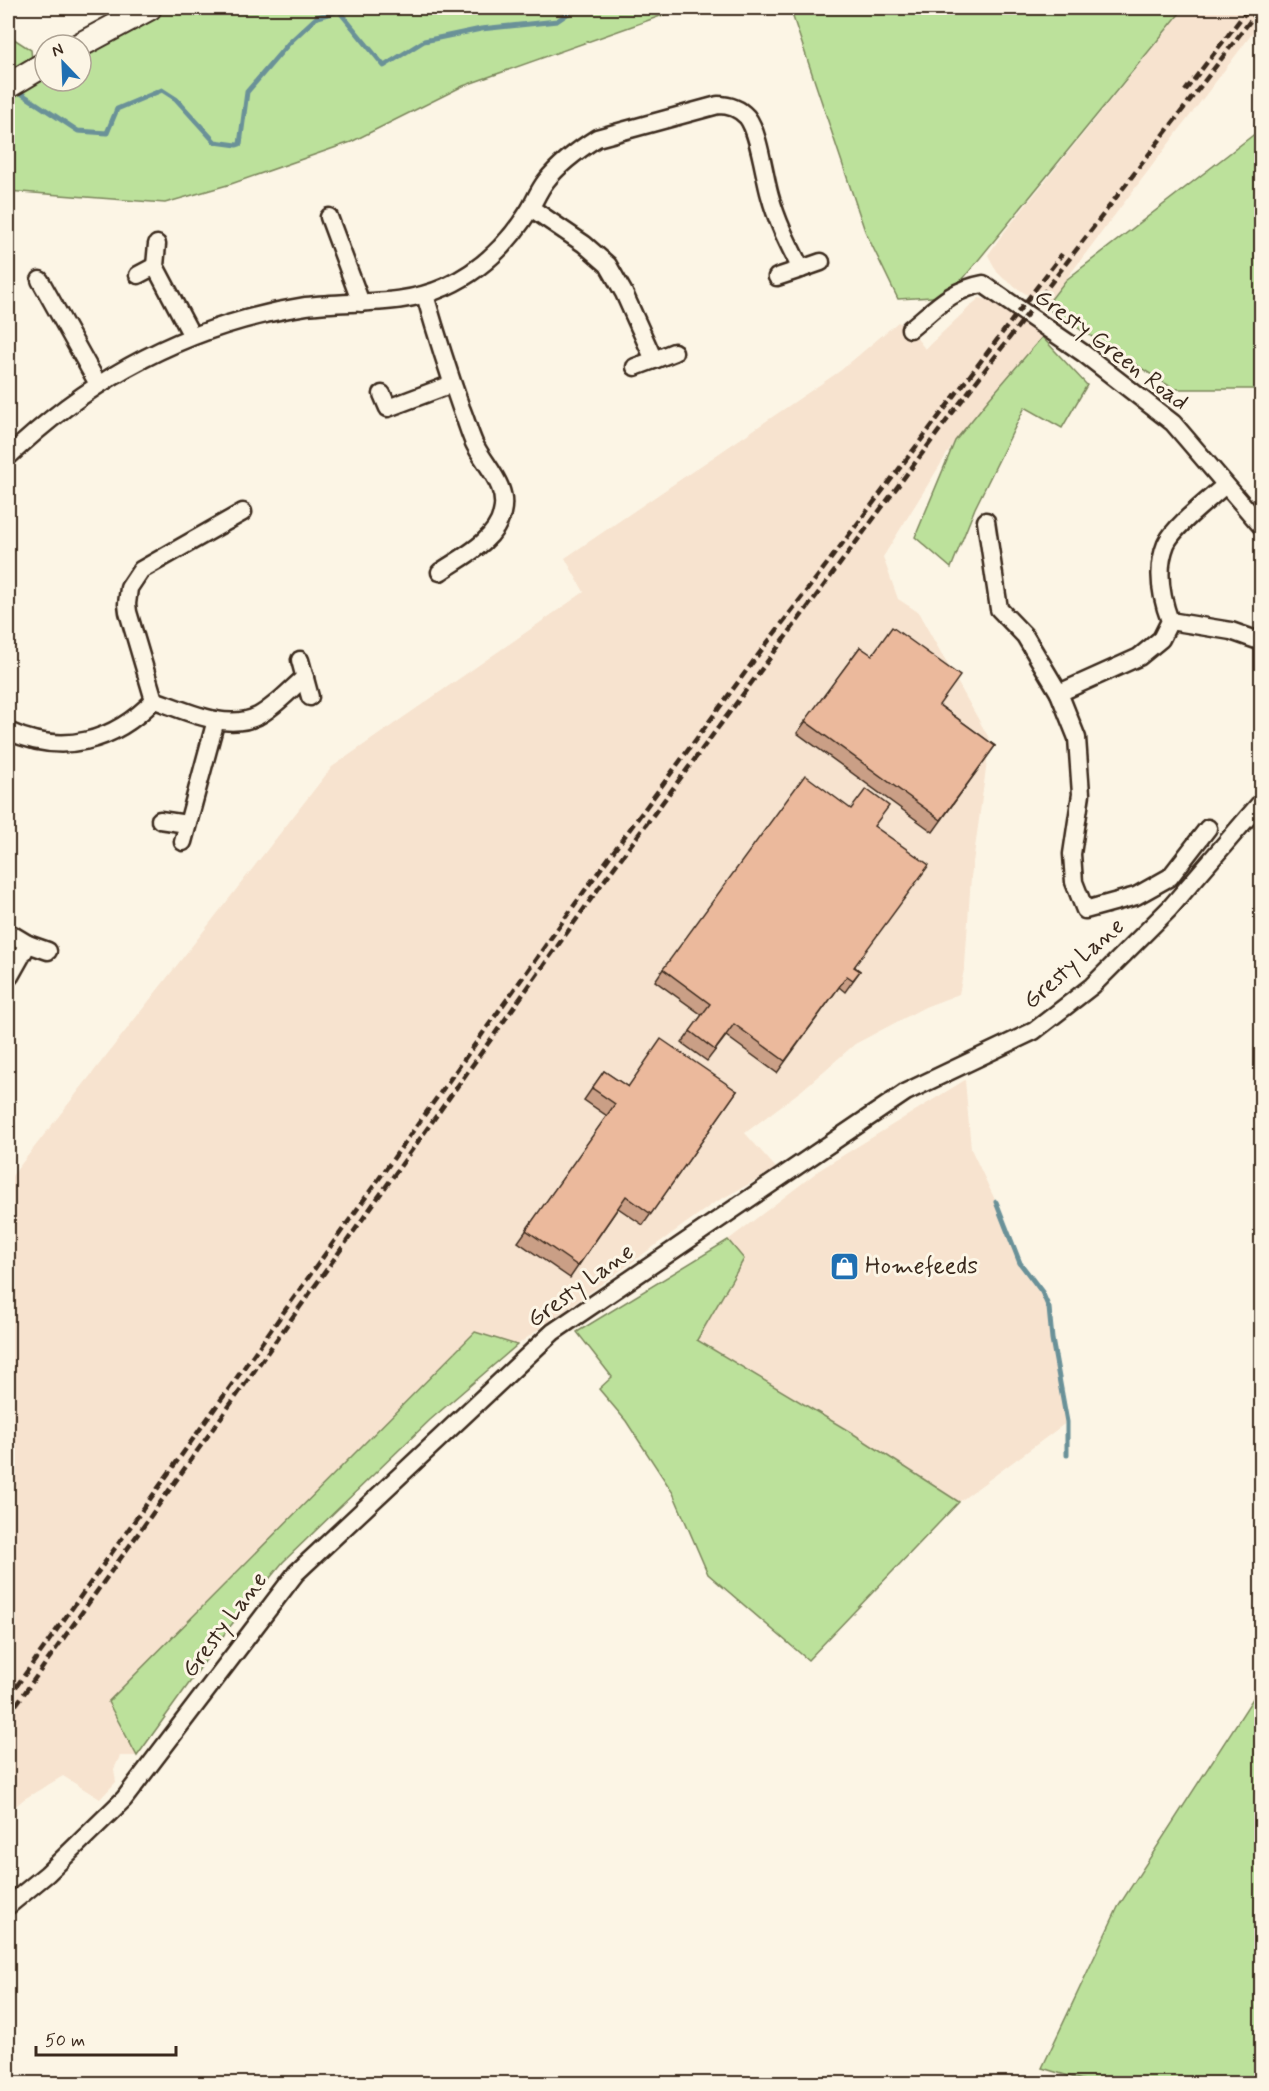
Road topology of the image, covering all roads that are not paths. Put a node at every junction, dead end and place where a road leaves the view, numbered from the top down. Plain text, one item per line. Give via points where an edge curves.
1 (149, 8) edge
2 (118, 15) edge
3 (93, 35) edge
4 (33, 71) edge
5 (8, 86) edge
6 (531, 208) junction
7 (329, 217) dead end
8 (157, 244) dead end
9 (821, 262) dead end
10 (155, 266) junction
11 (801, 268) junction
12 (138, 275) dead end
13 (777, 277) dead end
14 (40, 280) dead end
15 (425, 295) junction
16 (361, 303) junction
17 (910, 329) dead end
18 (192, 336) junction
19 (674, 352) dead end
20 (654, 360) junction
21 (635, 367) dead end
22 (98, 384) junction
23 (452, 384) junction
24 (388, 408) dead end
25 (8, 457) edge
26 (1225, 485) junction
27 (243, 512) dead end
28 (986, 521) dead end
29 (1262, 527) edge
30 (441, 572) dead end
31 (1170, 621) junction
32 (1262, 642) edge
33 (300, 660) dead end
34 (305, 677) junction
35 (1059, 693) junction
36 (310, 697) dead end
37 (154, 700) junction
38 (216, 720) junction
39 (8, 731) edge
40 (1262, 801) edge
41 (160, 820) dead end
42 (187, 824) junction
43 (1209, 828) dead end
44 (183, 842) dead end
45 (8, 933) edge
46 (28, 944) junction
47 (48, 951) dead end
48 (10, 976) dead end
49 (8, 1906) edge

1 - 2 street
2 - 3 street
4 - 5 street
6 - 11 street via 555,171 597,138 726,105 740,110 751,122 780,226
6 - 15 street via 508,240 482,265
6 - 20 street via 608,265
7 - 16 street
8 - 10 street
9 - 11 street
10 - 12 street
10 - 18 street
11 - 13 street
14 - 22 street
15 - 16 street
15 - 23 street
16 - 18 street via 289,309
17 - 26 street, Gresty Green Road via 949,296 983,284 1083,353 1173,423
18 - 22 street
19 - 20 street
20 - 21 street
22 - 25 street via 37,429
23 - 24 street
23 - 30 street via 474,443 501,488 504,503 491,534
26 - 29 street, Gresty Green Road
26 - 31 street via 1166,543 1160,571 1163,602
27 - 37 street via 141,570 129,588 128,612
28 - 35 street via 999,609 1025,636
31 - 32 street via 1231,631
31 - 35 street via 1161,639 1139,657
33 - 34 street
34 - 36 street
34 - 38 street via 257,716 237,722
35 - 43 street via 1077,738 1081,794 1072,854 1074,882 1085,909 1136,896 1170,877
37 - 38 street
37 - 39 street via 126,725 91,740 54,744
38 - 42 street
40 - 49 street, Gresty Lane via 1169,909 1092,986 1034,1031 906,1092 554,1332 296,1573 124,1799
41 - 42 street
42 - 44 street
45 - 46 street
46 - 47 street
46 - 48 street

